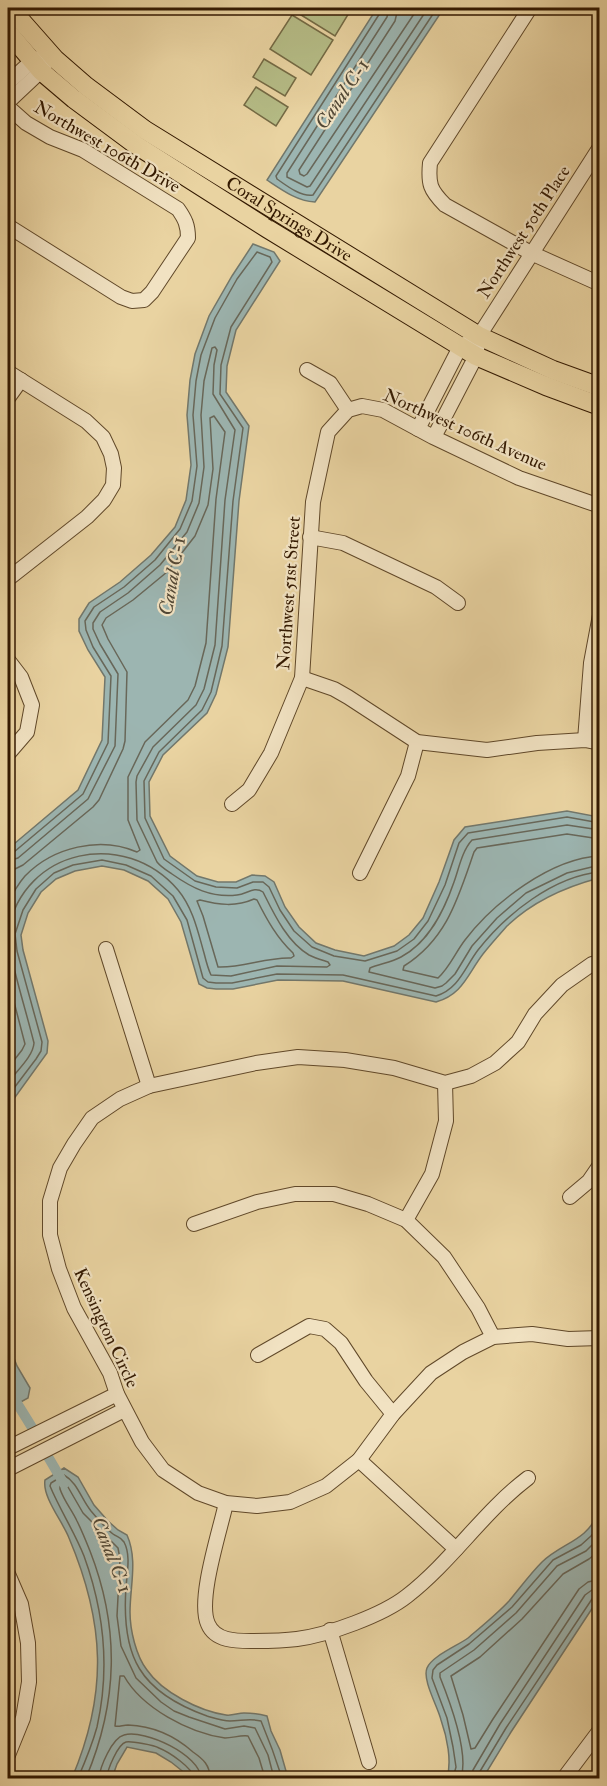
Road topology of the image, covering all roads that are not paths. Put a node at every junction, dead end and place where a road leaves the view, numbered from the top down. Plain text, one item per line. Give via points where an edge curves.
1 (10, 8) edge
2 (530, 8) edge
3 (8, 32) edge
4 (50, 54) junction
5 (37, 66) junction
6 (8, 83) edge
7 (8, 105) edge
8 (600, 147) edge
9 (8, 226) edge
10 (531, 253) junction
11 (600, 284) edge
12 (479, 336) junction
13 (468, 352) junction
14 (307, 370) dead end
15 (8, 372) edge
16 (21, 380) junction
17 (600, 387) edge
18 (8, 398) edge
19 (600, 406) edge
20 (348, 411) junction
21 (418, 429) junction
22 (434, 437) junction
23 (600, 506) edge
24 (310, 537) junction
25 (8, 579) edge
26 (459, 603) dead end
27 (600, 615) edge
28 (8, 660) edge
29 (302, 678) junction
30 (585, 740) junction
31 (417, 741) junction
32 (600, 743) edge
33 (8, 754) edge
34 (232, 804) dead end
35 (360, 873) dead end
36 (106, 948) dead end
37 (600, 962) edge
38 (445, 1083) junction
39 (149, 1086) junction
40 (600, 1165) edge
41 (570, 1197) dead end
42 (406, 1220) junction
43 (194, 1224) dead end
44 (494, 1336) junction
45 (600, 1338) edge
46 (258, 1355) dead end
47 (117, 1394) junction
48 (124, 1410) junction
49 (393, 1414) junction
50 (8, 1448) edge
51 (359, 1460) junction
52 (8, 1469) edge
53 (528, 1478) dead end
54 (226, 1503) junction
55 (456, 1550) junction
56 (8, 1574) edge
57 (330, 1630) junction
58 (600, 1730) edge
59 (8, 1752) edge
60 (369, 1762) dead end
61 (564, 1779) edge

1 - 4 main road, Coral Springs Drive
2 - 10 street via 430,163 428,180 445,206
3 - 5 main road, Coral Springs Drive
4 - 5 street, Northwest 106th Drive
4 - 12 main road, Coral Springs Drive via 145,130
5 - 6 street, Northwest 106th Drive
5 - 7 street, Northwest 106th Drive
5 - 13 main road, Coral Springs Drive via 136,145
7 - 9 street, Northwest 106th Drive via 26,123 82,150 177,209 185,218 188,238 152,292 144,300 132,301
8 - 10 street, Northwest 50th Place
10 - 11 street
10 - 12 street, Northwest 50th Place
12 - 13 street, Northwest 50th Place
12 - 17 main road, Coral Springs Drive
13 - 19 main road, Coral Springs Drive
13 - 21 street
13 - 22 street
14 - 20 street via 330,383
15 - 16 street
16 - 18 street
16 - 25 street via 86,421 103,437 114,468 113,485 87,517
20 - 21 street, Northwest 106th Avenue via 362,406 383,410
20 - 24 street, Northwest 51st Street via 328,432
21 - 22 street, Northwest 106th Avenue
22 - 23 street, Northwest 106th Avenue via 519,477
24 - 26 street via 343,543 436,586
24 - 29 street, Northwest 51st Street
27 - 30 street via 591,663
28 - 33 street via 21,676 32,705 27,732
29 - 31 street via 334,689
29 - 34 street, Northwest 51st Street via 271,753 249,790
30 - 31 street via 487,750
30 - 32 street
31 - 35 street via 408,776
36 - 39 street
37 - 38 street via 562,985 535,1014 518,1042 495,1063 471,1076
38 - 39 street, Kensington Circle via 345,1059 298,1057
38 - 42 street via 446,1121 432,1174
39 - 47 street, Kensington Circle via 120,1099 92,1119 60,1168 50,1201 50,1235 59,1269
40 - 41 street
42 - 43 street via 334,1194 295,1194 257,1202
42 - 44 street via 444,1257
44 - 45 street, Kensington Circle
44 - 49 street, Kensington Circle via 431,1373
46 - 49 street via 309,1326 325,1329 341,1343
47 - 48 street, Kensington Circle
47 - 50 street
48 - 52 street
48 - 54 street, Kensington Circle via 164,1470 198,1493
49 - 51 street, Kensington Circle
51 - 54 street, Kensington Circle via 326,1486 290,1502 257,1506
51 - 55 street
53 - 55 street via 509,1492
54 - 57 street via 205,1595 208,1626 232,1641 299,1639
55 - 57 street via 405,1598 374,1615
56 - 59 street via 21,1604 30,1682 23,1718
57 - 60 street
58 - 61 street

